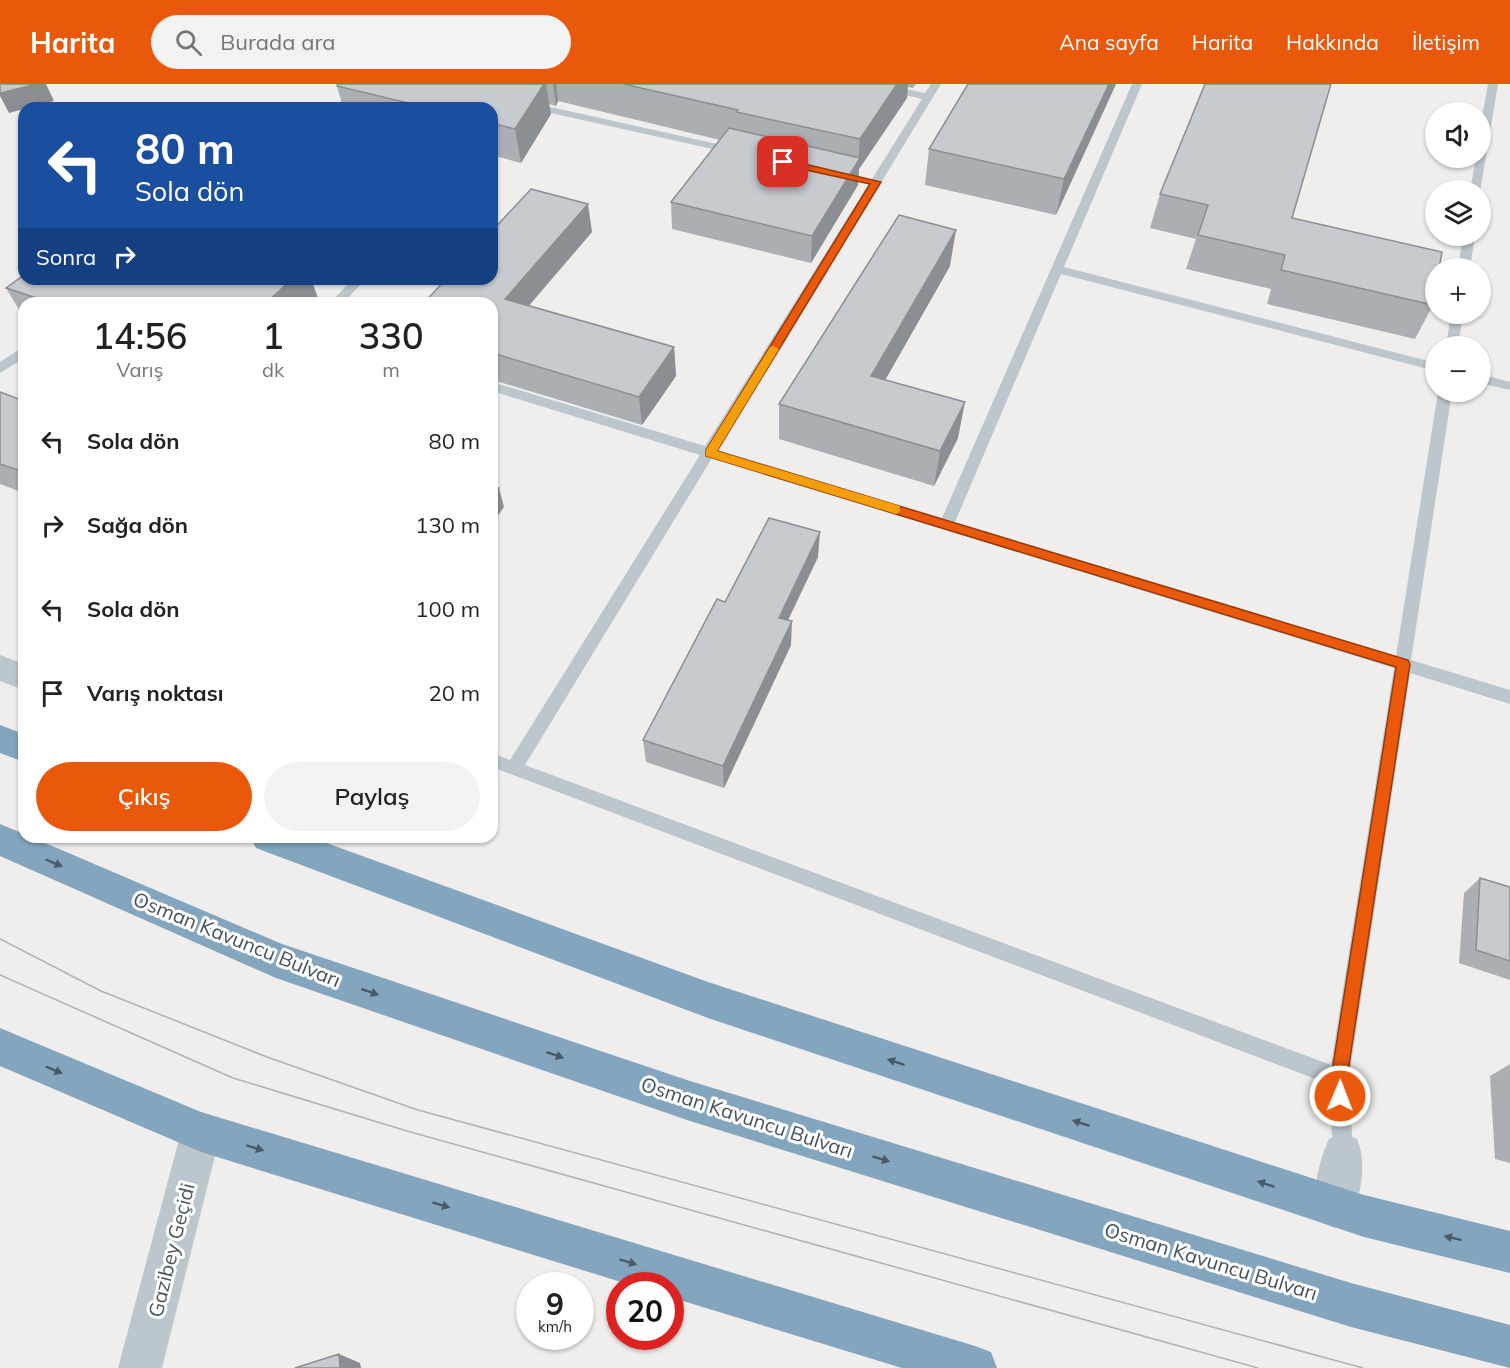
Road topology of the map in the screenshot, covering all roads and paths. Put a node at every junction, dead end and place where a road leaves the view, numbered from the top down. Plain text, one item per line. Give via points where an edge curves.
1 (866, 84) edge
2 (936, 84) edge
3 (1137, 84) edge
4 (1493, 84) edge
5 (928, 97) junction
6 (514, 102) edge
7 (747, 154) edge
8 (1478, 180) edge
9 (1056, 269) junction
10 (354, 285) edge
11 (342, 297) edge
12 (18, 355) edge
13 (1425, 364) edge
14 (0, 369) edge
15 (1491, 381) edge
16 (1510, 386) edge
17 (498, 388) edge
18 (1443, 402) edge
19 (710, 453) junction
20 (946, 525) junction
21 (1403, 664) junction
22 (0, 668) edge
23 (18, 675) edge
24 (1510, 697) edge
25 (0, 739) edge
26 (18, 746) edge
27 (498, 763) edge
28 (513, 770) junction
29 (0, 840) edge
30 (284, 843) edge
31 (0, 1047) edge
32 (1339, 1078) junction
33 (201, 1132) junction
34 (1343, 1153) joint
35 (1335, 1207) junction
36 (1510, 1252) edge
37 (1510, 1347) edge
38 (140, 1368) edge
39 (975, 1368) edge

1 - 5 lane
2 - 5 lane
3 - 9 lane
4 - 8 lane
5 - 19 lane via 870,181
6 - 7 lane
9 - 13 lane
9 - 20 lane
10 - 11 lane
12 - 14 lane
15 - 16 lane
17 - 19 lane
18 - 21 lane
19 - 20 lane
19 - 28 lane
20 - 21 lane
21 - 24 lane
21 - 32 lane
22 - 23 street
25 - 26 highway
27 - 28 lane
28 - 32 lane
29 -> 37 highway, Osman Kavuncu Bulvarı via 276,960 690,1101 1351,1305
35 -> 30 highway via 708,1000
31 -> 33 highway
32 - 34 lane
33 - 38 street, Gazibey Geçidi
33 -> 39 highway
34 - 35 street
36 -> 35 highway

